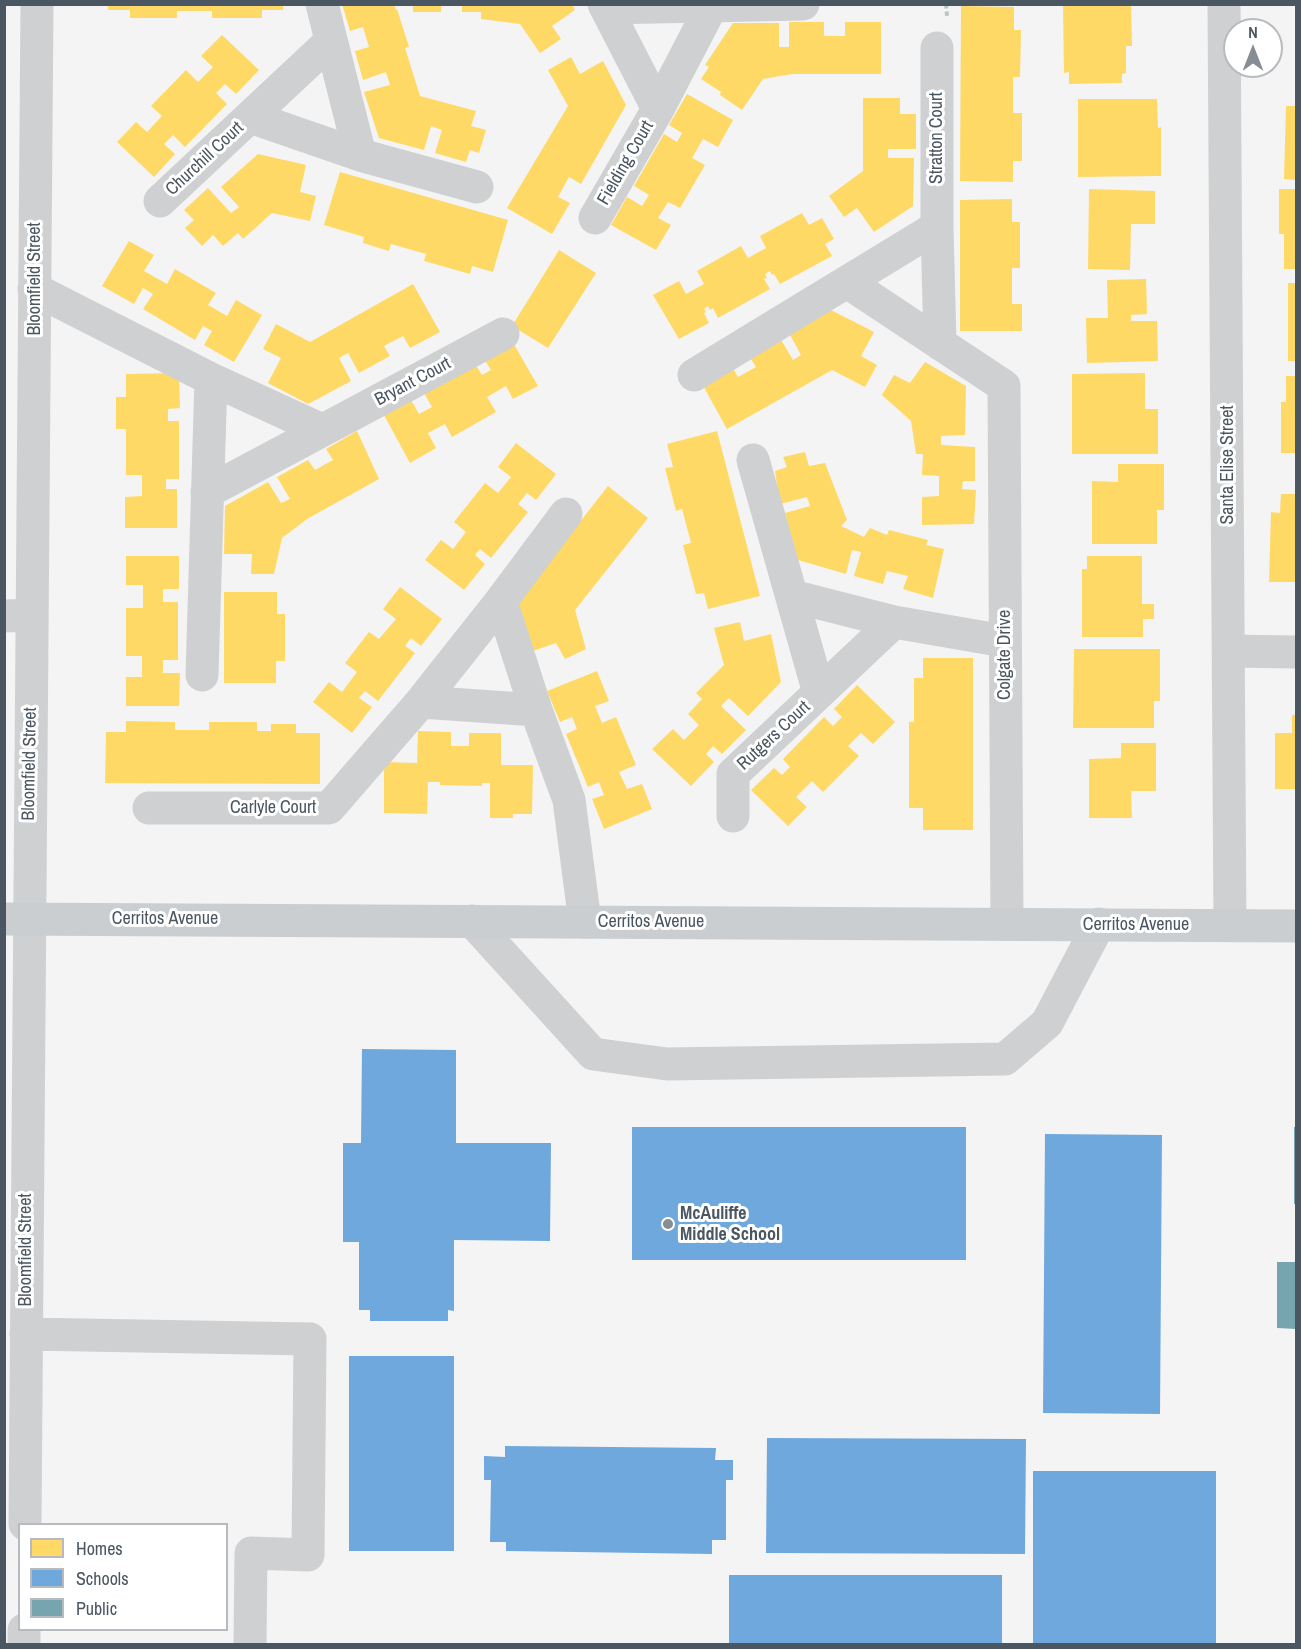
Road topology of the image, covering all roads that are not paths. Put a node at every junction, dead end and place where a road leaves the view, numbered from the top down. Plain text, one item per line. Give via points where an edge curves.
1 (37, 4) edge
2 (322, 4) edge
3 (803, 4) edge
4 (1224, 4) edge
5 (605, 6) edge
6 (711, 7) junction
7 (331, 41) junction
8 (937, 48) dead end
9 (658, 109) junction
10 (250, 117) junction
11 (360, 155) junction
12 (477, 187) dead end
13 (160, 201) dead end
14 (595, 218) dead end
15 (937, 227) junction
16 (847, 282) junction
17 (34, 289) junction
18 (503, 334) dead end
19 (940, 344) junction
20 (694, 375) dead end
21 (211, 379) junction
22 (322, 430) junction
23 (753, 460) dead end
24 (207, 492) junction
25 (566, 514) dead end
26 (792, 597) junction
27 (501, 601) junction
28 (18, 616) edge
29 (894, 622) junction
30 (1004, 641) junction
31 (1229, 651) junction
32 (1296, 652) edge
33 (202, 675) dead end
34 (819, 693) junction
35 (421, 702) junction
36 (536, 710) junction
37 (149, 808) dead end
38 (733, 816) dead end
39 (16, 919) edge
40 (472, 921) junction
41 (585, 921) junction
42 (1007, 924) junction
43 (1099, 924) junction
44 (1230, 925) junction
45 (1296, 926) edge
46 (26, 1334) junction
47 (25, 1523) edge
48 (250, 1644) edge

1 - 17 street, Bloomfield Street
2 - 7 street
3 - 6 street
4 - 31 street, Santa Elise Street
5 - 6 street
5 - 9 street, Fielding Court
6 - 9 street, Fielding Court
7 - 10 street, Churchill Court
7 - 11 street
8 - 15 street, Stratton Court
9 - 14 street, Fielding Court
10 - 11 street, Churchill Court
10 - 13 street, Churchill Court
11 - 12 street, Churchill Court
15 - 16 street
15 - 19 street, Stratton Court
16 - 19 street
16 - 20 street
17 - 21 street
17 - 28 street, Bloomfield Street
18 - 22 street, Bryant Court
19 - 30 street, Colgate Drive via 1004,386
21 - 22 street
21 - 24 street
22 - 24 street, Bryant Court
23 - 26 street, Rutgers Court
24 - 33 street
25 - 27 street, Carlyle Court
26 - 29 street
26 - 34 street, Rutgers Court
27 - 35 street, Carlyle Court
27 - 36 street
28 - 39 street, Bloomfield Street
29 - 30 street
29 - 34 street, Rutgers Court
30 - 42 street, Colgate Drive
31 - 32 street
31 - 44 street, Santa Elise Street
34 - 38 street, Rutgers Court via 734,774
35 - 36 street
35 - 37 street, Carlyle Court via 329,808
36 - 41 street via 569,800
39 - 40 main road, Cerritos Avenue
39 - 46 street, Bloomfield Street
40 - 41 main road, Cerritos Avenue
40 - 43 street via 593,1054 667,1064 1005,1059 1047,1023
41 - 42 main road, Cerritos Avenue
42 - 43 main road, Cerritos Avenue
43 - 44 main road, Cerritos Avenue
44 - 45 main road, Cerritos Avenue
46 - 47 street, Bloomfield Street
46 - 48 street via 310,1339 308,1555 251,1553

